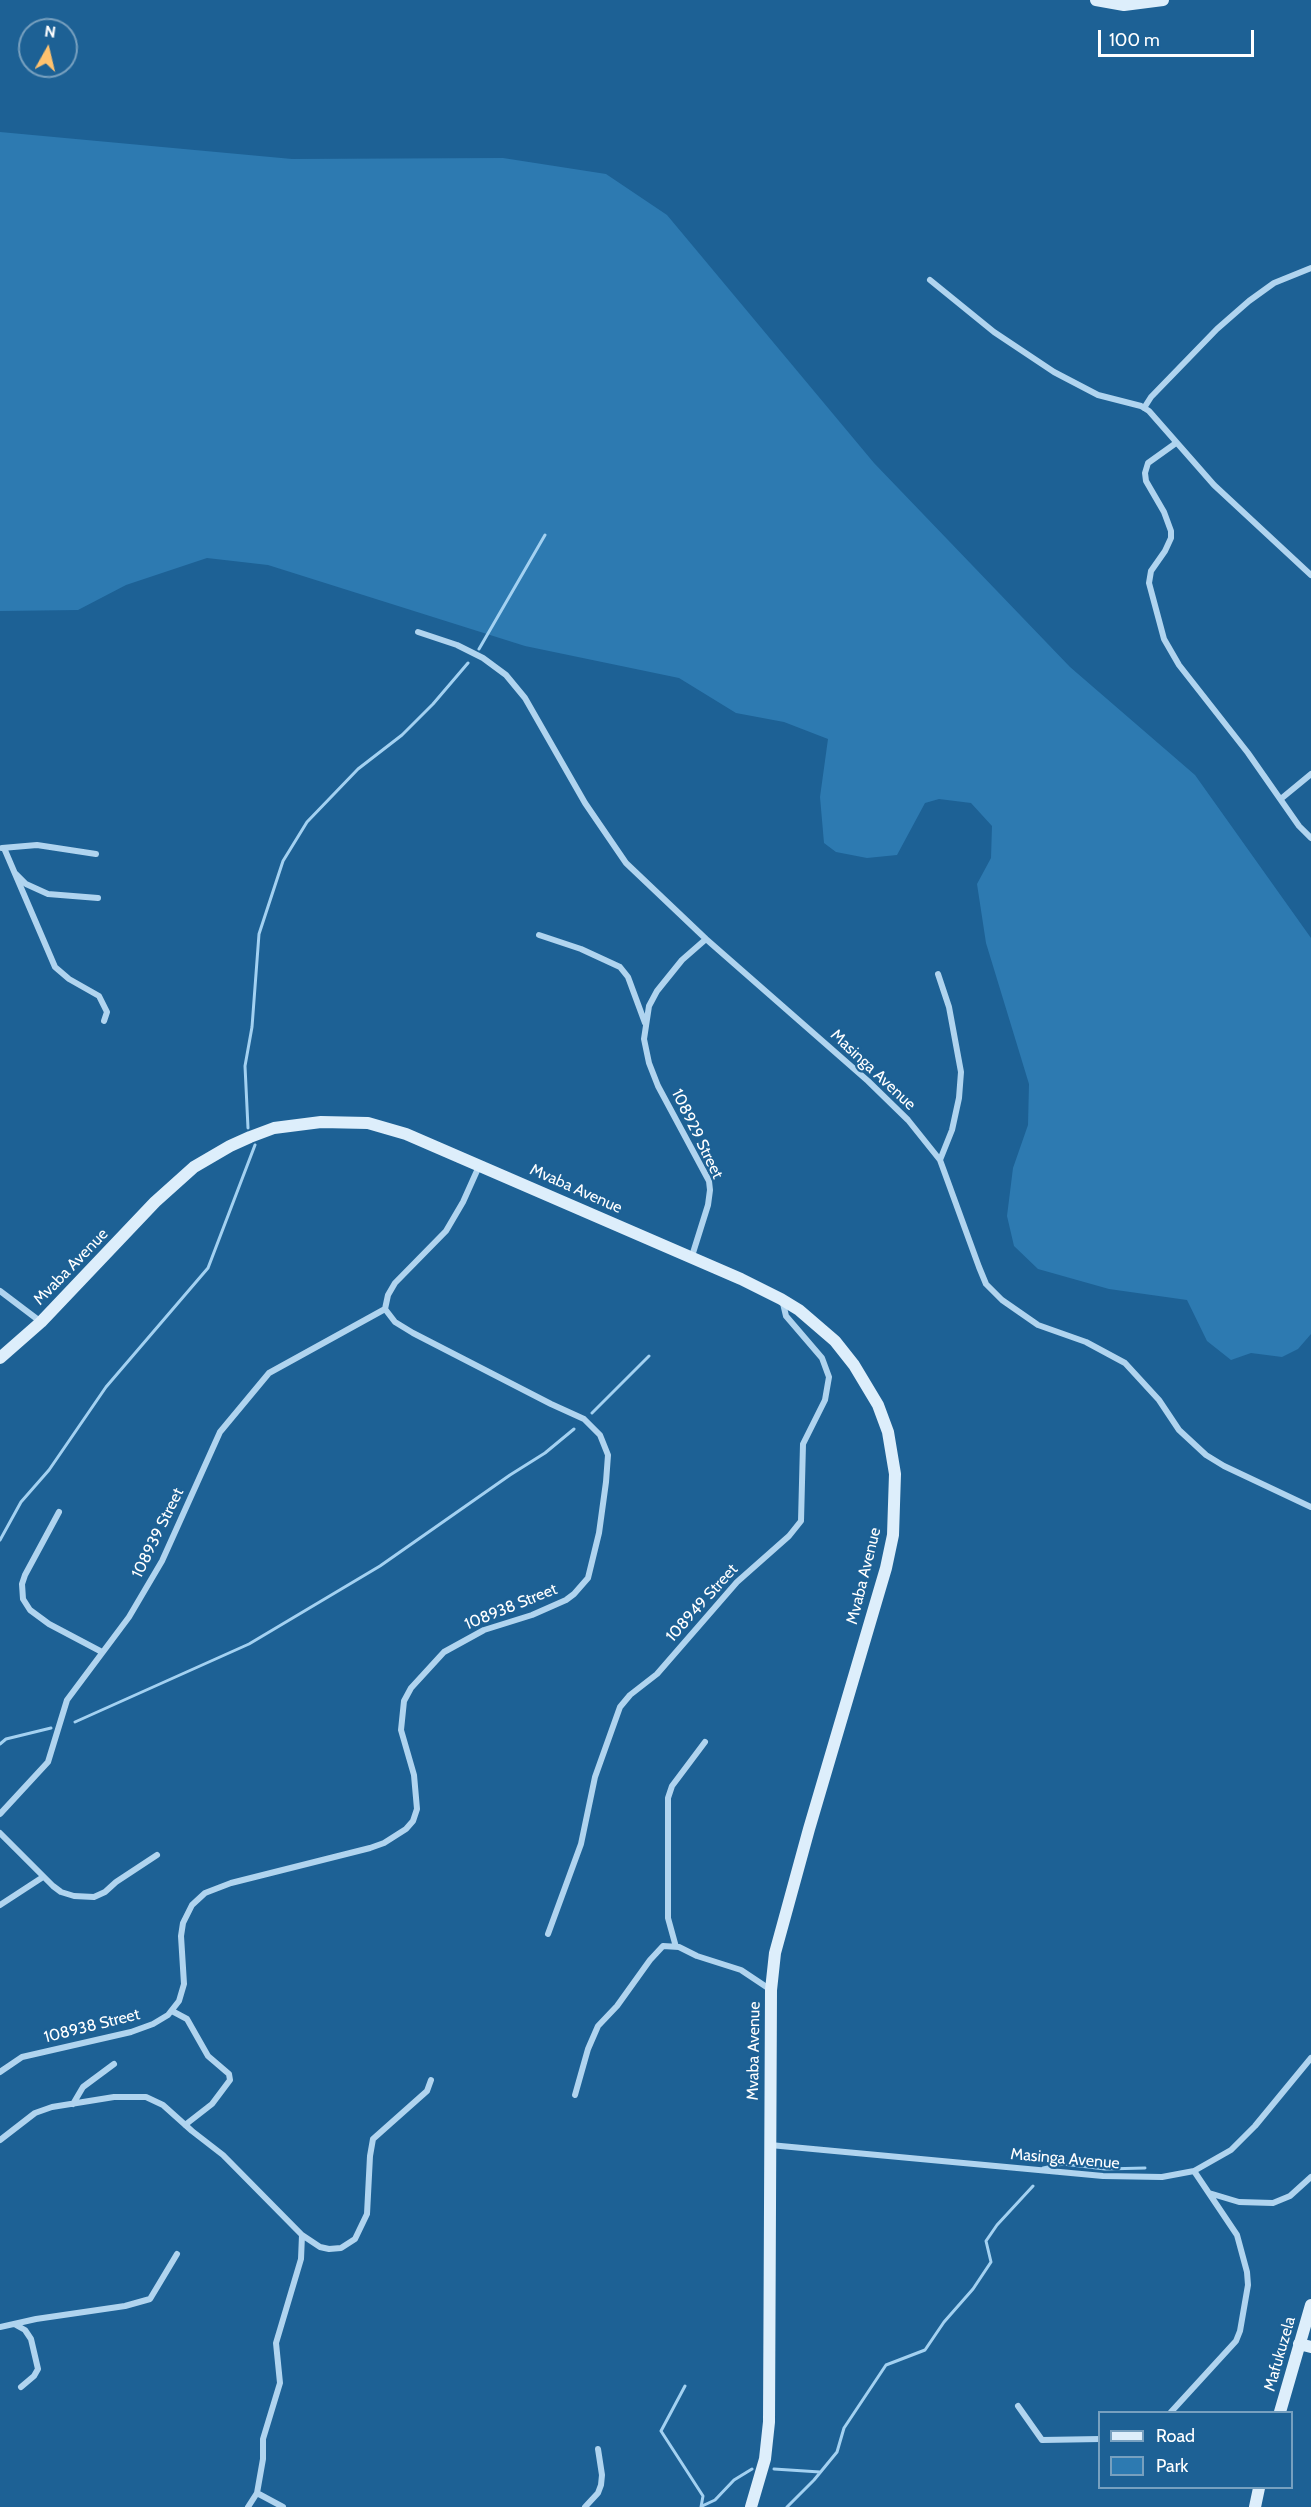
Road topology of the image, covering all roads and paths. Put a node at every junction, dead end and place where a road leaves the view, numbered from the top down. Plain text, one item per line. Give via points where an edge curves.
1 (1096, 0) edge
2 (1163, 0) edge
3 (1311, 269) edge
4 (930, 280) dead end
5 (1144, 408) junction
6 (1176, 443) junction
7 (1311, 575) edge
8 (418, 632) dead end
9 (1311, 774) edge
10 (1281, 798) junction
11 (1311, 838) edge
12 (2, 849) edge
13 (96, 854) dead end
14 (14, 872) junction
15 (98, 898) dead end
16 (539, 935) dead end
17 (706, 939) junction
18 (938, 974) dead end
19 (104, 1021) dead end
20 (645, 1024) junction
21 (940, 1160) junction
22 (480, 1164) junction
23 (692, 1256) junction
24 (0, 1291) edge
25 (781, 1299) junction
26 (385, 1309) junction
27 (41, 1322) junction
28 (0, 1358) edge
29 (1311, 1507) edge
30 (59, 1512) dead end
31 (102, 1652) junction
32 (705, 1742) dead end
33 (0, 1814) edge
34 (0, 1833) edge
35 (157, 1856) dead end
36 (44, 1877) junction
37 (0, 1905) edge
38 (548, 1934) dead end
39 (676, 1947) junction
40 (771, 1990) junction
41 (172, 2011) junction
42 (1311, 2058) edge
43 (114, 2064) dead end
44 (0, 2072) edge
45 (431, 2080) dead end
46 (575, 2095) dead end
47 (73, 2104) junction
48 (185, 2125) junction
49 (0, 2140) edge
50 (769, 2145) junction
51 (1194, 2171) junction
52 (1311, 2177) edge
53 (1209, 2193) junction
54 (302, 2235) junction
55 (177, 2254) dead end
56 (1311, 2306) edge
57 (16, 2325) junction
58 (0, 2327) edge
59 (1305, 2345) edge
60 (21, 2387) dead end
61 (1018, 2406) dead end
62 (1172, 2411) edge
63 (1280, 2411) edge
64 (1098, 2439) edge
65 (597, 2449) dead end
66 (1259, 2489) edge
67 (257, 2493) junction
68 (248, 2507) edge
69 (283, 2507) edge
70 (585, 2507) edge
71 (751, 2507) edge
72 (1255, 2507) edge

1 - 2 street via 1124,4
3 - 5 street via 1274,283 1249,301 1217,329
4 - 5 street via 994,332 1054,372 1098,395
5 - 6 street
6 - 7 street via 1221,493
6 - 10 street via 1148,463 1145,473 1171,531 1149,583 1164,639 1179,665
8 - 17 street, Masinga Avenue via 457,645 506,675 525,698 581,798 626,863
9 - 10 street
10 - 11 street
12 - 13 street via 37,845
12 - 14 street
14 - 15 street via 26,884 48,894
14 - 19 street via 55,967 99,996 107,1012
16 - 20 street, 108929 Street via 620,967 628,977
17 - 20 street, 108929 Street via 667,977 649,1006
17 - 21 street, Masinga Avenue via 893,1105
18 - 21 street via 949,1007 961,1072 957,1108
20 - 23 street, 108929 Street via 649,1063 709,1182 708,1205
21 - 29 street, Masinga Avenue via 986,1284 1002,1300 1038,1325 1086,1342 1125,1363 1159,1400 1179,1430 1206,1455
22 - 23 street, Mvaba Avenue
22 - 26 street via 449,1225 395,1283
22 - 27 street, Mvaba Avenue via 368,1123 298,1123 250,1137 209,1157 175,1183
23 - 25 street, Mvaba Avenue
24 - 27 street
25 - 38 street, 108949 Street via 786,1316 822,1358 829,1377 825,1400 802,1444 801,1521 737,1582 657,1674 620,1707 595,1777 581,1844
25 - 40 street, Mvaba Avenue via 818,1324 866,1384 888,1432 896,1502 886,1568 785,1913
26 - 31 street, 108939 Street via 284,1364 258,1385 215,1440 162,1561 129,1617
26 - 41 street, 108938 Street via 395,1322 413,1333 584,1419 600,1435 608,1455 591,1570 584,1585 566,1600 484,1630 444,1652 411,1688 400,1715 400,1730 414,1775 417,1809 406,1829 370,1848 214,1888 192,1905 182,1930 184,1984
27 - 28 street, Mvaba Avenue
30 - 31 street via 25,1575 24,1599 30,1610 49,1624
31 - 33 street, 108939 Street via 63,1709 48,1762
32 - 39 street via 672,1786 668,1798 668,1918
34 - 36 street
35 - 36 street via 94,1897 68,1895
36 - 37 street
39 - 40 street via 741,1970
39 - 46 street via 663,1946 598,2026
40 - 50 street, Mvaba Avenue
41 - 44 street, 108938 Street via 131,2032 22,2057
41 - 48 street via 187,2019 208,2056 230,2074 230,2080 212,2104
42 - 51 street, Masinga Avenue via 1231,2150
43 - 47 street via 83,2086
45 - 54 street via 427,2091 373,2139 367,2214 355,2239 341,2248 329,2249
47 - 48 street via 114,2097 146,2097 163,2104
47 - 49 street via 35,2113
48 - 54 street via 223,2155
50 - 51 street, Masinga Avenue via 1103,2176 1162,2177
50 - 71 street, Mvaba Avenue via 770,2422 765,2459
51 - 53 street
52 - 53 street via 1290,2196 1273,2204 1239,2202
53 - 62 street via 1237,2235 1247,2272 1246,2301 1236,2341
54 - 67 street via 301,2259 276,2343 280,2383 263,2439
55 - 57 street via 150,2299
56 - 59 street, Mafukuzela
57 - 58 street
57 - 60 street via 31,2338 38,2369
59 - 63 street, Mafukuzela
61 - 64 street via 1042,2440
65 - 70 street via 601,2485
66 - 72 street
67 - 68 street
67 - 69 street

